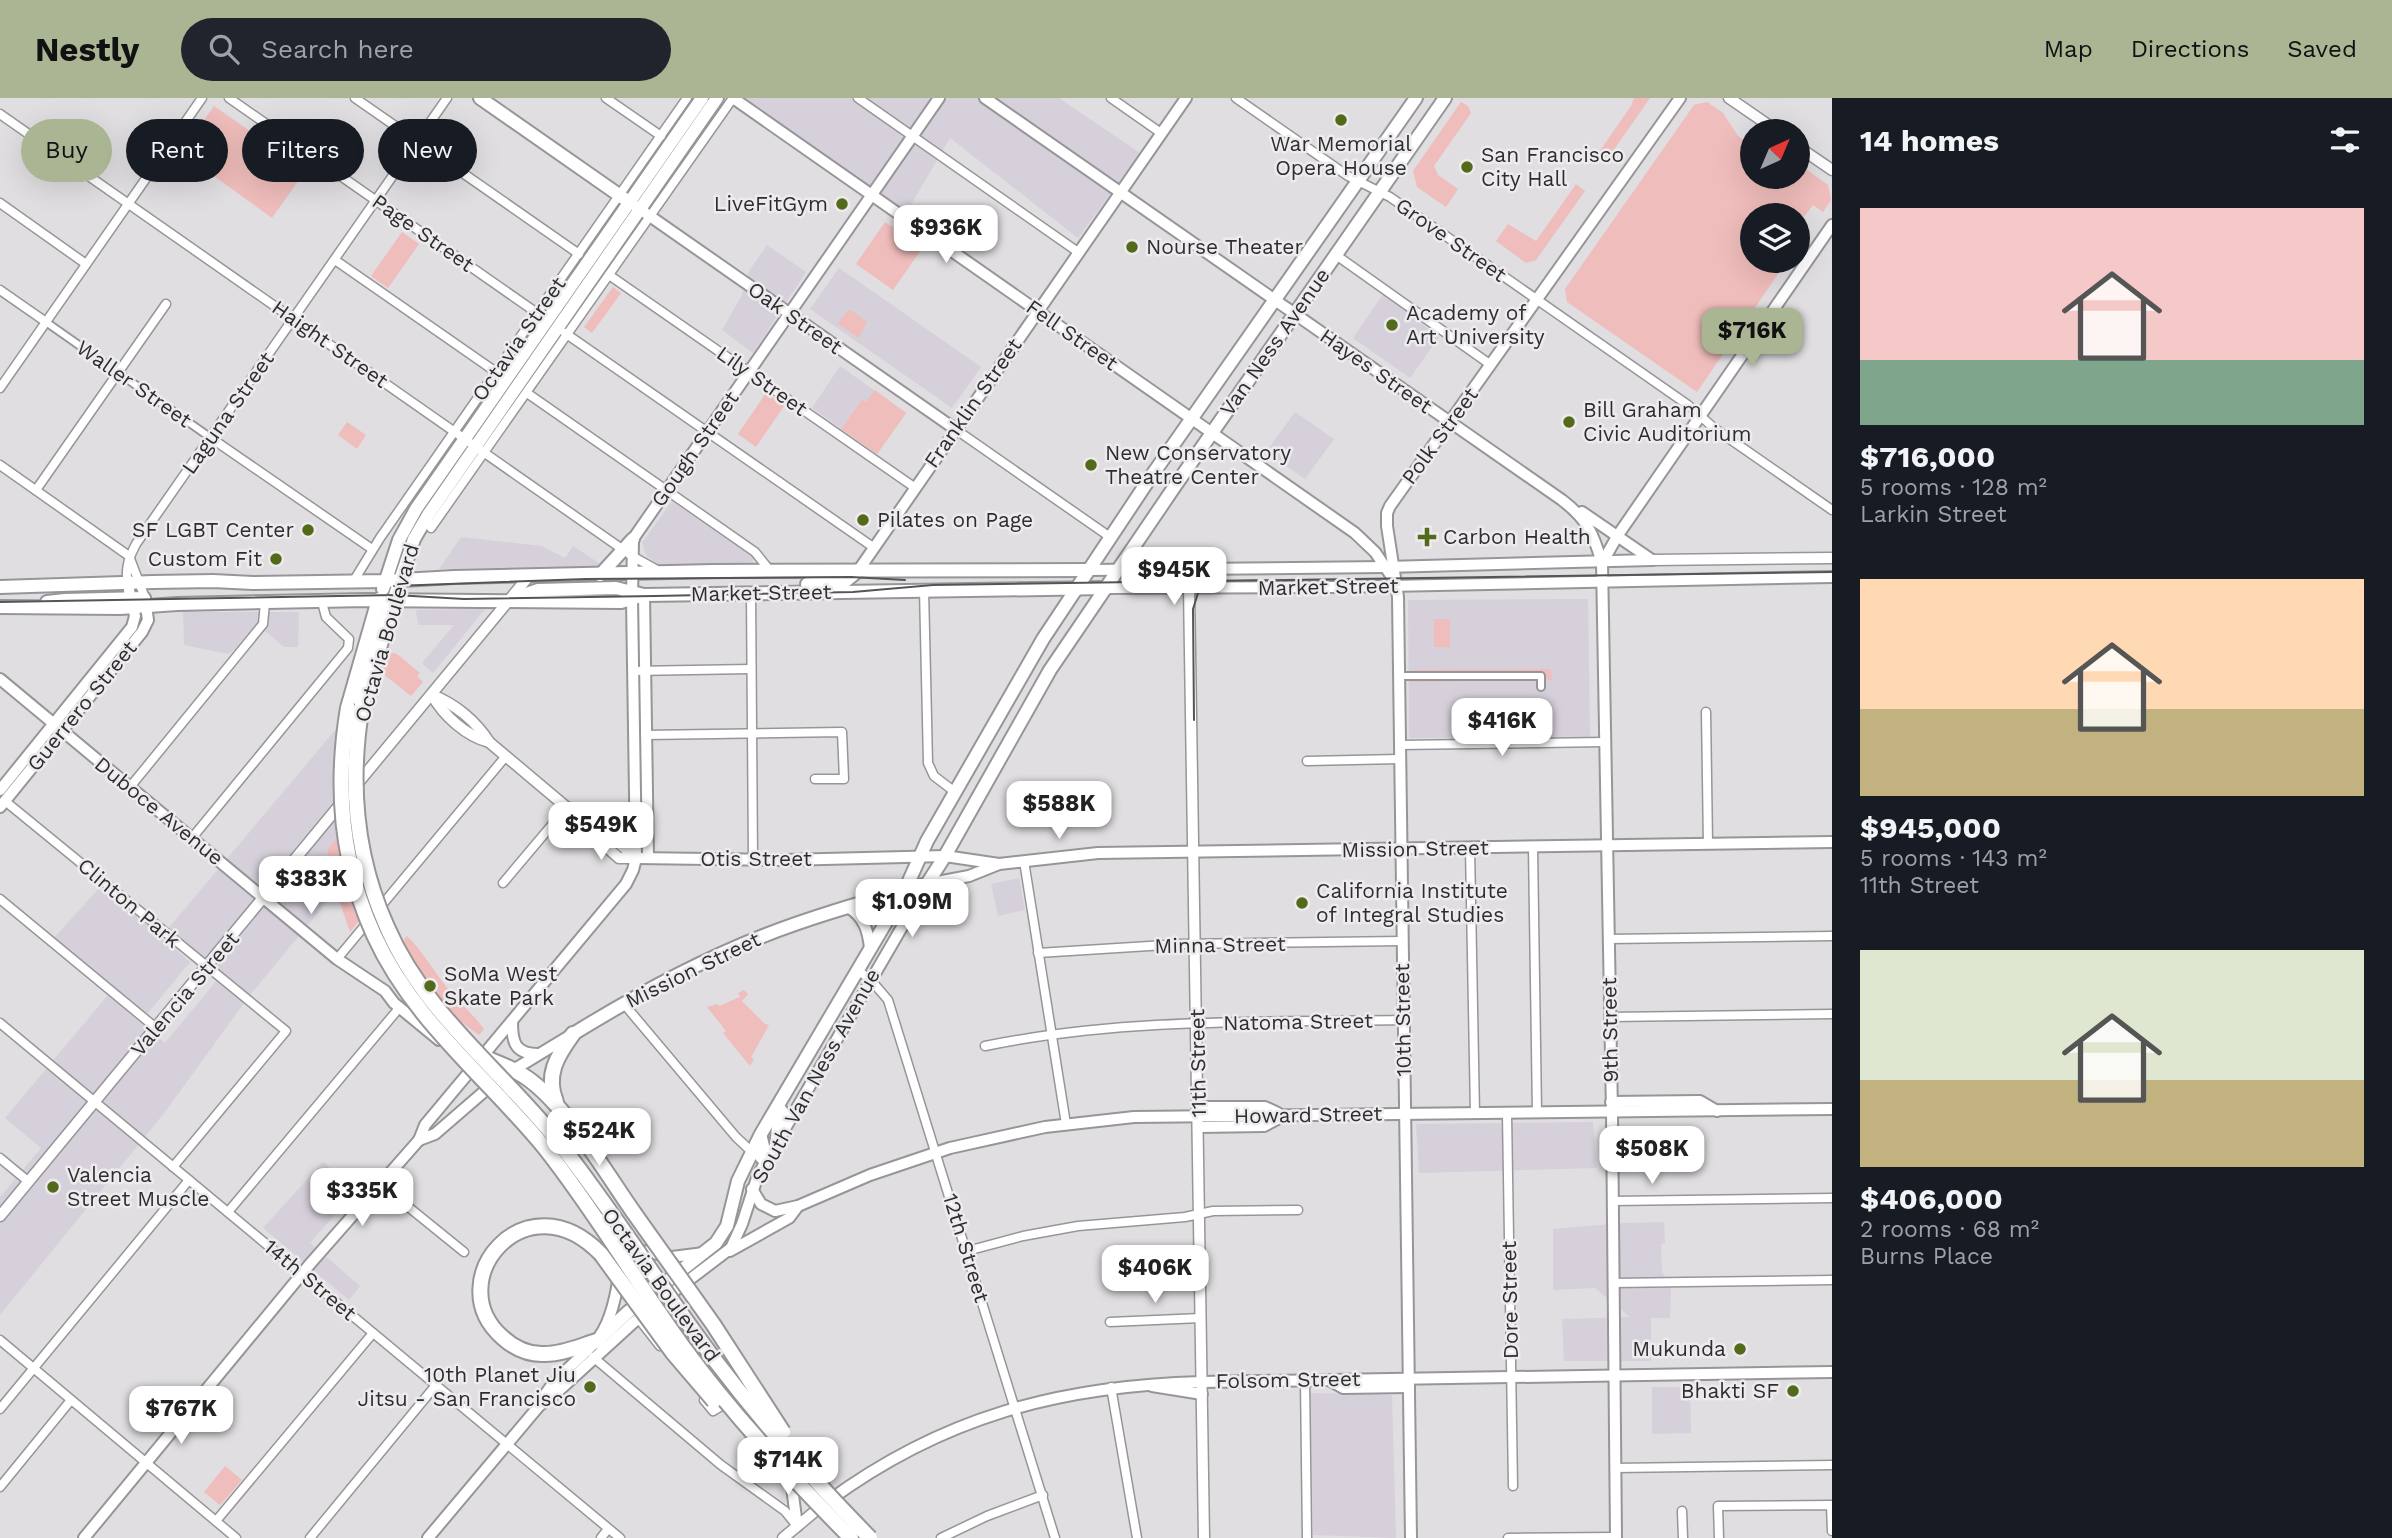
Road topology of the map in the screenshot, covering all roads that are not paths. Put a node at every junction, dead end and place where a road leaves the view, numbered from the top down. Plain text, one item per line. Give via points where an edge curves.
1 (202, 98) edge
2 (229, 98) edge
3 (355, 98) edge
4 (447, 98) edge
5 (480, 98) edge
6 (606, 98) edge
7 (687, 98) edge
8 (702, 98) edge
9 (717, 98) edge
10 (733, 98) edge
11 (858, 98) edge
12 (939, 98) edge
13 (985, 98) edge
14 (1111, 98) edge
15 (1186, 98) edge
16 (1236, 98) edge
17 (1416, 98) edge
18 (1445, 98) edge
19 (1680, 98) edge
20 (1729, 98) edge
21 (0, 114) edge
22 (385, 119) edge
23 (432, 119) edge
24 (1760, 119) edge
25 (1161, 134) junction
26 (661, 136) junction
27 (913, 136) junction
28 (1810, 155) edge
29 (1832, 170) edge
30 (1358, 181) junction
31 (389, 182) edge
32 (476, 182) edge
33 (1380, 192) junction
34 (1119, 193) junction
35 (872, 195) junction
36 (376, 201) junction
37 (0, 203) edge
38 (128, 204) junction
39 (635, 206) junction
40 (1832, 225) edge
41 (1078, 252) junction
42 (579, 254) junction
43 (1336, 255) junction
44 (335, 260) junction
45 (86, 264) junction
46 (609, 275) junction
47 (0, 290) edge
48 (1537, 300) junction
49 (1275, 301) junction
50 (166, 304) dead end
51 (1037, 310) junction
52 (790, 314) junction
53 (1294, 315) junction
54 (294, 319) junction
55 (46, 322) junction
56 (552, 324) junction
57 (1491, 365) junction
58 (496, 372) junction
59 (749, 372) junction
60 (118, 373) junction
61 (0, 388) edge
62 (527, 393) junction
63 (1700, 416) junction
64 (1192, 418) junction
65 (1451, 423) junction
66 (955, 429) junction
67 (708, 432) junction
68 (1212, 432) junction
69 (211, 438) junction
70 (470, 442) junction
71 (0, 465) edge
72 (914, 487) junction
73 (36, 490) junction
74 (666, 491) junction
75 (1562, 500) junction
76 (1832, 510) edge
77 (431, 528) joint
78 (1618, 535) junction
79 (1110, 537) junction
80 (414, 539) junction
81 (633, 539) joint
82 (873, 547) junction
83 (372, 549) junction
84 (628, 553) junction
85 (129, 556) junction
86 (1832, 558) edge
87 (1652, 560) junction
88 (1602, 563) junction
89 (1390, 567) junction
90 (858, 570) junction
91 (1088, 570) junction
92 (1119, 570) junction
93 (662, 572) junction
94 (756, 572) junction
95 (771, 572) junction
96 (600, 575) junction
97 (632, 575) junction
98 (529, 576) junction
99 (1832, 577) edge
100 (1602, 580) junction
101 (399, 581) junction
102 (353, 582) junction
103 (385, 582) junction
104 (1398, 586) junction
105 (0, 587) edge
106 (1189, 587) junction
107 (1107, 588) junction
108 (924, 589) junction
109 (1075, 589) junction
110 (751, 593) junction
111 (137, 594) junction
112 (641, 595) junction
113 (386, 600) junction
114 (510, 600) junction
115 (321, 602) junction
116 (265, 603) junction
117 (0, 607) edge
118 (751, 670) junction
119 (638, 671) junction
120 (1398, 676) junction
121 (0, 679) edge
122 (1541, 687) dead end
123 (432, 695) junction
124 (355, 706) junction
125 (1706, 712) dead end
126 (58, 727) junction
127 (753, 734) junction
128 (645, 735) junction
129 (1604, 741) junction
130 (1399, 745) junction
131 (506, 756) junction
132 (1399, 758) junction
133 (1307, 761) dead end
134 (815, 779) dead end
135 (130, 787) junction
136 (955, 792) junction
137 (2, 799) edge
138 (567, 807) junction
139 (192, 838) junction
140 (1832, 842) edge
141 (1708, 844) junction
142 (1606, 846) junction
143 (1533, 847) junction
144 (1470, 848) junction
145 (1400, 849) junction
146 (1194, 851) junction
147 (945, 856) junction
148 (920, 857) junction
149 (636, 858) junction
150 (648, 858) junction
151 (753, 860) junction
152 (1024, 861) junction
153 (999, 864) junction
154 (503, 883) dead end
155 (927, 884) junction
156 (905, 890) junction
157 (264, 898) junction
158 (0, 899) edge
159 (848, 907) junction
160 (1832, 936) edge
161 (1608, 939) junction
162 (1402, 941) junction
163 (1196, 944) junction
164 (870, 948) junction
165 (1038, 953) junction
166 (337, 959) junction
167 (207, 966) junction
168 (857, 970) junction
169 (870, 979) junction
170 (385, 991) junction
171 (624, 1004) junction
172 (400, 1007) junction
173 (1832, 1014) edge
174 (1610, 1017) junction
175 (1403, 1020) junction
176 (512, 1022) junction
177 (0, 1023) edge
178 (1197, 1023) junction
179 (156, 1028) junction
180 (573, 1034) junction
181 (1051, 1034) junction
182 (985, 1046) dead end
183 (538, 1054) junction
184 (483, 1057) junction
185 (471, 1070) junction
186 (508, 1074) junction
187 (488, 1088) junction
188 (95, 1102) junction
189 (778, 1105) junction
190 (558, 1107) junction
191 (1612, 1107) junction
192 (1832, 1109) edge
193 (1404, 1114) junction
194 (1475, 1114) junction
195 (1507, 1114) junction
196 (1537, 1114) junction
197 (1199, 1117) junction
198 (1066, 1124) junction
199 (761, 1135) junction
200 (419, 1140) junction
201 (777, 1142) junction
202 (752, 1152) junction
203 (936, 1152) junction
204 (0, 1158) edge
205 (765, 1162) junction
206 (173, 1167) junction
207 (189, 1180) junction
208 (29, 1182) junction
209 (380, 1184) junction
210 (752, 1189) junction
211 (1832, 1198) edge
212 (1612, 1201) junction
213 (799, 1206) junction
214 (1298, 1210) dead end
215 (228, 1212) junction
216 (1199, 1214) junction
217 (0, 1216) edge
218 (614, 1248) junction
219 (638, 1250) junction
220 (967, 1251) junction
221 (464, 1252) dead end
222 (704, 1253) junction
223 (719, 1257) junction
224 (302, 1274) junction
225 (1832, 1280) edge
226 (1613, 1283) junction
227 (666, 1290) junction
228 (651, 1302) junction
229 (638, 1318) junction
230 (1201, 1318) junction
231 (1110, 1322) dead end
232 (373, 1333) junction
233 (0, 1340) edge
234 (597, 1340) junction
235 (593, 1357) junction
236 (34, 1368) junction
237 (1832, 1372) edge
238 (1615, 1376) junction
239 (1511, 1377) junction
240 (1305, 1380) junction
241 (1201, 1382) junction
242 (1408, 1383) junction
243 (1142, 1384) junction
244 (436, 1385) junction
245 (1111, 1387) junction
246 (1202, 1394) junction
247 (71, 1400) junction
248 (726, 1403) junction
249 (539, 1406) junction
250 (1015, 1408) junction
251 (0, 1409) edge
252 (754, 1433) junction
253 (506, 1444) junction
254 (146, 1463) junction
255 (781, 1465) junction
256 (1832, 1465) edge
257 (1615, 1468) junction
258 (819, 1485) junction
259 (1513, 1486) dead end
260 (0, 1487) edge
261 (1043, 1495) junction
262 (832, 1498) junction
263 (819, 1508) junction
264 (1682, 1511) dead end
265 (216, 1521) junction
266 (797, 1526) junction
267 (608, 1529) junction
268 (1832, 1531) edge
269 (1616, 1537) edge
270 (84, 1538) edge
271 (236, 1538) edge
272 (310, 1538) edge
273 (428, 1538) edge
274 (601, 1538) edge
275 (620, 1538) edge
276 (783, 1538) edge
277 (850, 1538) edge
278 (870, 1538) edge
279 (942, 1538) edge
280 (1055, 1538) edge
281 (1137, 1538) edge
282 (1204, 1538) edge
283 (1307, 1538) edge
284 (1411, 1538) edge
285 (1508, 1538) edge
286 (1683, 1538) edge
287 (1719, 1538) edge

1 - 38 street
2 - 36 street, Page Street
3 - 22 street
4 - 23 street, Laguna Street
5 - 39 main road, Oak Street
6 - 26 street
7 - 26 street, Octavia Street
8 - 39 main road, Octavia Boulevard
9 - 39 main road, Octavia Boulevard
10 - 35 main road, Fell Street
10 - 39 street, Octavia Street
11 - 27 street
12 - 27 main road, Gough Street
13 - 34 main road, Hayes Street
14 - 25 street
15 - 25 main road, Franklin Street
16 - 30 street, Grove Street
17 - 30 main road, Van Ness Avenue
18 - 33 main road, Van Ness Avenue
19 - 48 main road, Polk Street
20 - 24 street
21 - 38 street, Haight Street
25 - 34 main road, Franklin Street
26 - 39 street, Octavia Street
27 - 35 main road, Gough Street
27 - 41 street
28 - 29 street
30 - 33 street, Grove Street
30 - 49 main road, Van Ness Avenue
31 - 36 street, Laguna Street
32 - 42 street
33 - 43 main road, Van Ness Avenue
33 - 48 street, Grove Street
34 - 41 main road, Franklin Street
34 - 49 main road, Hayes Street
35 - 51 main road, Fell Street
35 - 52 main road, Gough Street
36 - 44 street, Laguna Street
36 - 56 street, Page Street
37 - 45 street
38 - 45 street
38 - 54 street, Haight Street
39 - 42 street, Octavia Street
39 - 46 street, Octavia Street
39 - 52 main road, Oak Street
39 - 56 main road, Octavia Boulevard
40 - 63 main road
41 - 51 main road, Franklin Street
42 - 56 street, Octavia Street
43 - 53 main road, Van Ness Avenue
43 - 57 street
44 - 54 street, Laguna Street
44 - 58 street
45 - 55 street
46 - 56 street, Octavia Street
46 - 59 street, Lily Street
47 - 55 street, Waller Street
48 - 57 main road, Polk Street
48 - 63 street, Grove Street
49 - 53 main road, Hayes Street
49 - 64 main road, Van Ness Avenue
50 - 60 street
51 - 64 main road, Fell Street
51 - 66 main road, Franklin Street
52 - 59 main road, Gough Street
52 - 66 main road, Oak Street
53 - 65 main road, Hayes Street
53 - 68 main road, Van Ness Avenue
54 - 69 street, Laguna Street
54 - 70 street, Haight Street
55 - 60 street, Waller Street
55 - 61 street
56 - 58 street, Octavia Street
56 - 62 street, Octavia Street
56 - 67 street, Page Street
56 - 70 main road, Octavia Boulevard
57 - 65 main road, Polk Street
58 - 70 street, Octavia Street
59 - 67 main road, Gough Street
59 - 72 street, Lily Street
60 - 69 street, Waller Street
60 - 73 street
62 - 70 street, Octavia Street
62 - 74 street
63 - 76 street, Grove Street
63 - 78 main road
64 - 68 main road, Fell Street
64 - 79 main road, Van Ness Avenue
65 - 75 main road, Hayes Street
65 - 89 main road, Polk Street via 1387,513
66 - 72 main road, Franklin Street
66 - 79 street, Oak Street
67 - 74 main road, Gough Street
67 - 82 street, Page Street
68 - 89 main road, Fell Street via 1355,533
68 - 92 main road, Van Ness Avenue
69 - 83 street, Waller Street
69 - 85 street, Laguna Street
70 - 77 street, Octavia Street
70 - 80 main road, Octavia Boulevard
70 - 83 street, Octavia Street
70 - 84 street, Haight Street
70 - 103 main road, Octavia Boulevard via 407,523
71 - 73 street
72 - 82 main road, Franklin Street
73 - 85 street
74 - 81 main road, Gough Street
74 - 95 street via 755,552
75 - 78 main road
75 - 88 main road via 1588,524
77 - 80 main road
78 - 87 main road
78 - 88 main road
79 - 91 main road, Van Ness Avenue
80 - 101 main road, Octavia Boulevard
81 - 84 main road
82 - 90 main road, Franklin Street
83 - 102 street, Octavia Street
84 - 93 street, Haight Street
84 - 96 main road
84 - 97 main road
85 - 111 street via 125,572
86 - 87 street, Market Street
87 - 88 main road, Market Street
88 - 89 main road, Market Street
88 - 100 main road, 9th Street
89 - 92 main road, Market Street
89 - 104 main road, Polk Street
90 - 91 main road, Market Street
90 - 95 main road, Market Street
90 - 112 main road, Market Street via 839,584 676,587
91 - 92 main road, Market Street
91 - 109 main road, Van Ness Avenue
92 - 107 main road, Van Ness Avenue
93 - 94 main road, Market Street
93 - 97 main road, Market Street
94 - 95 main road, Market Street
94 - 97 main road, Market Street via 710,578
96 - 97 main road, Market Street
96 - 98 main road, Market Street
97 - 112 main road
98 - 101 main road, Market Street
98 - 114 street, Valencia Street
99 - 100 main road, Market Street
100 - 104 main road, Market Street
100 - 129 main road, 9th Street
101 - 103 main road, Market Street
101 - 113 main road, Octavia Boulevard
102 - 103 main road, Market Street
102 - 111 main road, Market Street via 213,581
103 - 113 main road, Octavia Boulevard
104 - 106 main road, Market Street
104 - 120 main road, 10th Street
105 - 111 main road, Market Street via 110,584
106 - 107 main road, Market Street
106 - 146 street, 11th Street
107 - 109 main road, Market Street
107 - 147 main road, South Van Ness Avenue via 1050,670
108 - 109 main road, Market Street
108 - 110 main road, Market Street
108 - 136 street via 928,763 934,776
109 - 136 main road, South Van Ness Avenue
110 - 112 main road, Market Street
110 - 118 street
111 - 116 main road, Market Street via 177,604
111 - 117 main road, Market Street via 64,609
111 - 126 main road, Guerrero Street via 132,626
112 - 114 main road, Market Street via 621,602
112 - 119 main road
113 - 114 main road, Market Street
113 - 115 main road, Market Street
113 - 124 highway, Octavia Boulevard
114 - 123 street, Valencia Street
115 - 116 main road, Market Street
115 - 139 street via 326,617 350,643 345,653
116 - 135 street via 265,623
118 - 119 street
118 - 127 street
119 - 128 main road
119 - 149 main road
120 - 122 street via 1541,676
120 - 130 main road, 10th Street
121 - 126 main road, Duboce Avenue
123 - 131 street via 451,704
123 - 157 street, Valencia Street
124 - 252 highway, Octavia Boulevard, bridge via 341,759 345,839 363,907 393,972 435,1029 545,1149 716,1391
124 - 258 highway, Octavia Boulevard, bridge via 359,837 373,893 406,965 453,1027 556,1140 713,1358
125 - 141 street
126 - 135 main road, Duboce Avenue
126 - 137 main road, Guerrero Street
127 - 128 street
127 - 134 street via 842,732 844,779
127 - 151 street
128 - 150 main road
129 - 130 street
129 - 142 main road, 9th Street
130 - 132 main road, 10th Street
131 - 138 street
131 - 166 street
132 - 133 street
132 - 145 main road, 10th Street
135 - 139 main road, Duboce Avenue
136 - 148 main road, South Van Ness Avenue
137 - 167 street, Clinton Park
138 - 149 street via 619,858
138 - 154 street
139 - 157 main road, Duboce Avenue
140 - 141 main road, Mission Street
141 - 142 main road, Mission Street
142 - 143 main road, Mission Street
142 - 161 main road, 9th Street
143 - 144 main road, Mission Street
143 - 196 street
144 - 145 main road, Mission Street
144 - 194 street
145 - 146 main road, Mission Street
145 - 162 main road, 10th Street
146 - 152 main road, Mission Street via 1098,853
146 - 163 street, 11th Street
147 - 148 main road, Mission Street
147 - 153 main road, Mission Street
147 - 155 main road, South Van Ness Avenue
148 - 151 main road, Otis Street
148 - 156 main road, South Van Ness Avenue
149 - 150 main road, Otis Street
149 - 176 main road via 626,884
150 - 151 main road, Otis Street
152 - 153 main road, Mission Street
152 - 165 street
153 - 155 main road, Mission Street via 969,876
155 - 156 main road, Mission Street
155 - 169 main road, South Van Ness Avenue
156 - 159 main road, Mission Street
156 - 164 main road, South Van Ness Avenue
157 - 166 main road, Duboce Avenue
157 - 167 street, Valencia Street
158 - 179 street
159 - 164 main road via 864,923
159 - 171 main road, Mission Street via 758,938
160 - 161 street
161 - 174 main road, 9th Street
162 - 163 street, Minna Street
162 - 175 main road, 10th Street
163 - 165 street, Minna Street
163 - 178 street, 11th Street
164 - 168 main road, South Van Ness Avenue
165 - 181 street
166 - 170 main road, Duboce Avenue
167 - 179 street, Valencia Street
167 - 206 street, Clinton Park via 286,1031
168 - 169 street, 12th Street
168 - 189 main road, South Van Ness Avenue
169 - 201 main road, South Van Ness Avenue
169 - 203 street, 12th Street via 888,1000
170 - 172 main road, Duboce Avenue
170 - 184 main road, Duboce Avenue via 399,993
171 - 180 main road, Mission Street
171 - 202 street
172 - 185 main road, Duboce Avenue
172 - 215 street
173 - 174 street
174 - 191 main road, 9th Street
175 - 178 street, Natoma Street
175 - 193 main road, 10th Street
176 - 183 main road via 516,1047
176 - 184 main road
177 - 188 street, 14th Street
178 - 181 street, Natoma Street
178 - 197 street, 11th Street
179 - 188 street, Valencia Street
180 - 183 main road, Mission Street
180 - 190 highway via 550,1079
181 - 182 street, Natoma Street
181 - 198 street
183 - 186 main road, Mission Street
184 - 185 main road, Mission Street
184 - 186 highway
185 - 187 main road, Duboce Avenue
185 - 200 main road, Mission Street via 425,1125
186 - 187 main road, Mission Street
186 - 190 highway via 541,1089
186 - 219 main road
187 - 200 main road, Mission Street via 435,1133
187 - 218 main road, Duboce Avenue via 546,1152
188 - 206 street, 14th Street
188 - 208 street, Valencia Street
189 - 199 main road, South Van Ness Avenue
189 - 201 main road via 784,1113 777,1126
190 - 258 highway, bridge via 713,1324
191 - 192 main road, Howard Street
191 - 196 main road, Howard Street
191 - 212 main road, 9th Street
193 - 194 main road, Howard Street
193 - 197 main road, Howard Street
193 - 242 main road, 10th Street
194 - 195 main road, Howard Street
195 - 196 main road, Howard Street
195 - 239 street, Dore Street
197 - 198 main road, Howard Street
197 - 216 street, 11th Street
198 - 203 main road, Howard Street
199 - 202 main road, South Van Ness Avenue
199 - 205 main road via 760,1157
200 - 209 main road, Mission Street
201 - 205 main road, South Van Ness Avenue
202 - 222 main road, South Van Ness Avenue via 738,1181 727,1227
203 - 213 main road, Howard Street
203 - 220 street, 12th Street
204 - 208 street
205 - 210 main road, South Van Ness Avenue
206 - 207 street, 14th Street
207 - 215 street, 14th Street
207 - 236 street
208 - 217 street, Valencia Street
209 - 221 street
209 - 224 main road, Mission Street
210 - 213 main road, Howard Street via 767,1209
210 - 223 main road, South Van Ness Avenue via 737,1238
211 - 212 street
212 - 226 main road, 9th Street
213 - 223 main road, Howard Street via 789,1218
214 - 216 street
215 - 224 street, 14th Street
216 - 220 street via 1064,1228
216 - 230 street, 11th Street
218 - 228 main road, Duboce Avenue
218 - 234 main road via 617,1289
219 - 222 main road via 672,1257
219 - 227 main road
220 - 250 street, 12th Street
222 - 227 main road, South Van Ness Avenue
223 - 227 main road, South Van Ness Avenue
224 - 232 street, 14th Street
224 - 254 main road, Mission Street
225 - 226 street
226 - 238 main road, 9th Street
227 - 228 main road, South Van Ness Avenue
227 - 262 main road via 747,1400
228 - 229 main road, South Van Ness Avenue
228 - 234 main road, South Van Ness Avenue
228 - 248 main road, Duboce Avenue
229 - 235 main road, South Van Ness Avenue
229 - 248 street via 713,1411
230 - 231 street
230 - 241 street, 11th Street
232 - 244 street, 14th Street
232 - 265 street
233 - 236 street
234 - 249 main road, South Van Ness Avenue via 548,1390
234 - 252 highway, bridge via 547,1354 522,1350 491,1326 482,1303 482,1279 490,1258 510,1236 537,1226 567,1229 584,1239 609,1265 690,1375
235 - 249 main road, South Van Ness Avenue
235 - 266 street via 721,1465 785,1511
236 - 247 street
236 - 251 street
237 - 238 main road, Folsom Street
238 - 239 main road, Folsom Street
238 - 257 main road, 9th Street
239 - 242 main road, Folsom Street
239 - 259 street, Dore Street
240 - 241 main road, Folsom Street
240 - 242 main road, Folsom Street
240 - 283 street
241 - 243 main road, Folsom Street
241 - 246 street, 11th Street
242 - 284 main road, 10th Street
243 - 245 main road, Folsom Street
243 - 246 main road
244 - 253 street, 14th Street
244 - 272 street
245 - 250 main road, Folsom Street
245 - 281 street
246 - 282 street, 11th Street
247 - 254 street
247 - 260 street
248 - 255 main road, Duboce Avenue
249 - 253 main road, South Van Ness Avenue
250 - 261 street, 12th Street
250 - 262 main road, Folsom Street via 924,1443
252 - 277 highway, bridge
253 - 267 street, 14th Street
253 - 273 main road, South Van Ness Avenue
254 - 265 street
254 - 270 main road, Mission Street
255 - 263 main road, Duboce Avenue
255 - 266 main road via 792,1487
256 - 257 street
257 - 269 main road, 9th Street
258 - 278 highway, bridge
261 - 279 street
261 - 280 street, 12th Street
262 - 263 main road, Folsom Street
262 - 278 main road
263 - 266 street, Folsom Street
263 - 277 main road, Duboce Avenue
264 - 286 street
265 - 271 street
266 - 276 street, Folsom Street
267 - 274 street
267 - 275 street, 14th Street
268 - 287 street via 1831,1504 1718,1506
269 - 285 street

